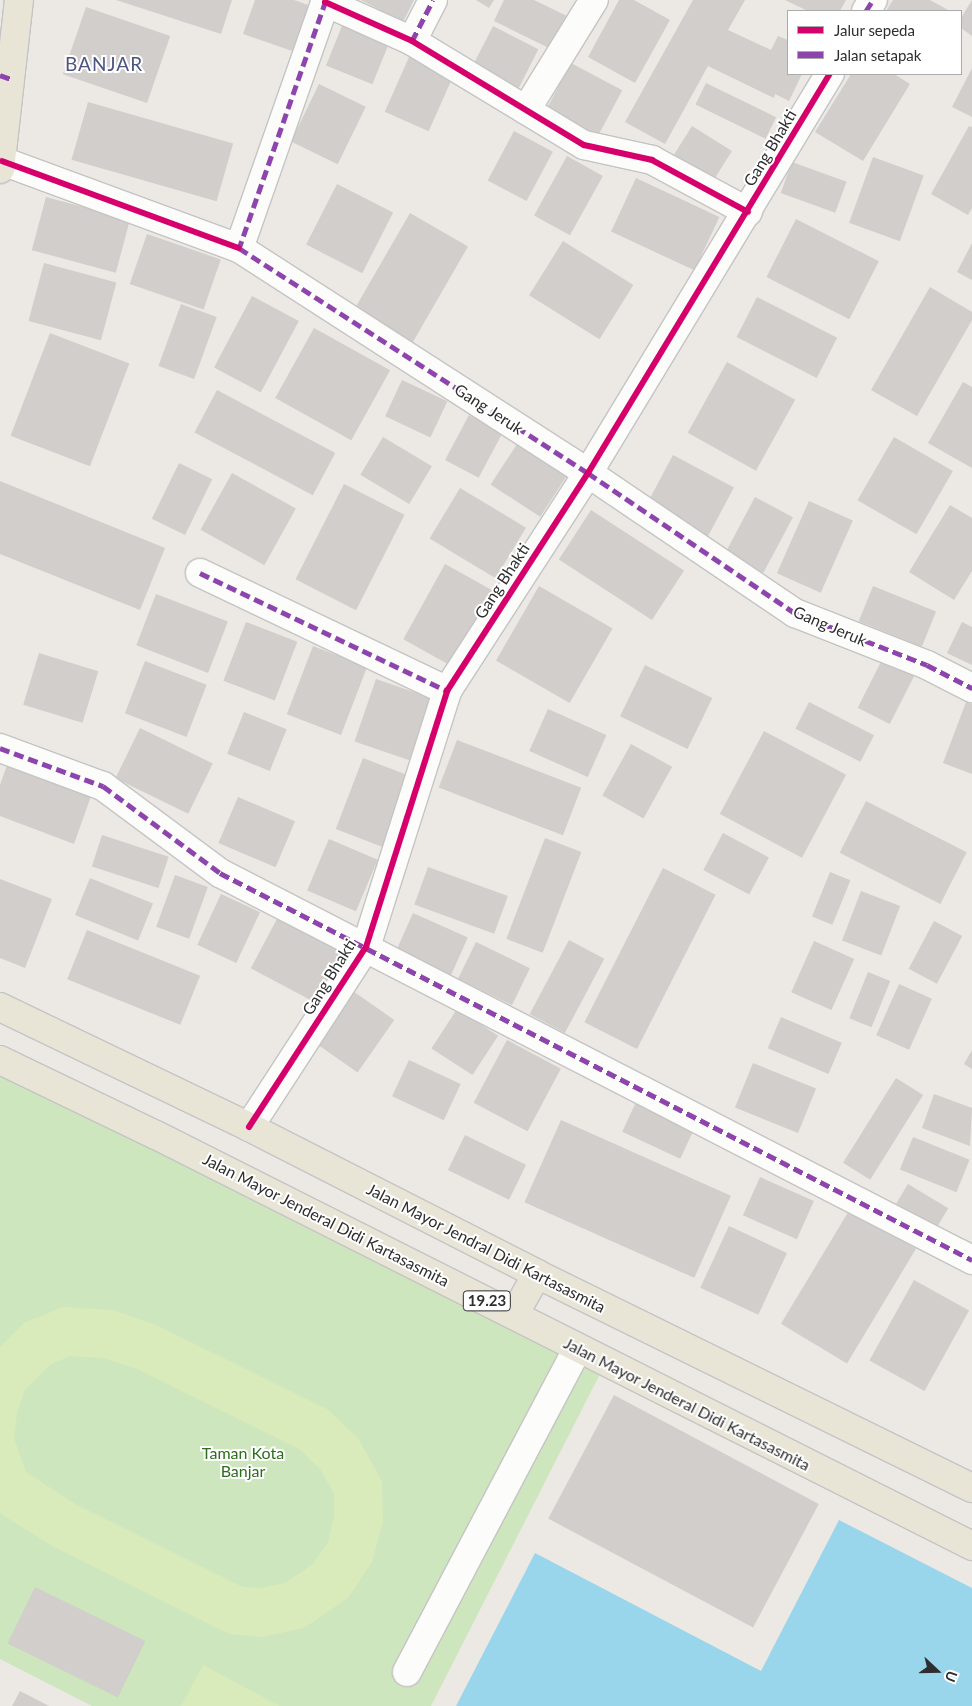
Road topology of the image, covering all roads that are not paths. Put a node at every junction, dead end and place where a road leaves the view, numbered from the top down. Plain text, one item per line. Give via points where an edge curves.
1 (19, 0) edge
2 (434, 0) edge
3 (594, 0) edge
4 (326, 1) edge
5 (412, 42) junction
6 (829, 75) edge
7 (6, 77) edge
8 (526, 110) junction
9 (1, 165) edge
10 (748, 212) junction
11 (239, 248) junction
12 (588, 473) junction
13 (200, 573) dead end
14 (972, 688) edge
15 (447, 691) junction
16 (0, 748) edge
17 (366, 947) junction
18 (0, 1008) edge
19 (0, 1060) edge
20 (249, 1127) junction
21 (972, 1260) edge
22 (536, 1274) junction
23 (514, 1315) junction
24 (577, 1349) junction
25 (972, 1488) edge
26 (972, 1546) edge
27 (407, 1672) dead end

1 - 7 main road
2 - 5 street
3 - 8 street
4 - 5 street
4 - 11 street
5 - 8 street
6 - 10 street, Gang Bhakti
7 - 9 main road
8 - 10 street via 584,145 652,160
9 - 11 street, Gang Jeruk
10 - 12 street, Gang Bhakti
11 - 12 street, Gang Jeruk
12 - 14 street, Gang Jeruk via 795,613 927,665
12 - 15 street, Gang Bhakti
13 - 15 street
15 - 17 street, Gang Bhakti
16 - 17 street via 104,786 220,873
17 - 20 street, Gang Bhakti
17 - 21 street
18 - 20 main road, Jalan Mayor Jendral Didi Kartasasmita / 19.23
19 - 23 main road, Jalan Mayor Jenderal Didi Kartasasmita / 19.23
20 - 22 main road, Jalan Mayor Jendral Didi Kartasasmita / 19.23
22 - 23 main road
22 - 25 main road, Jalan Mayor Jendral Didi Kartasasmita / 19.23
23 - 24 main road, Jalan Mayor Jenderal Didi Kartasasmita / 19.23
24 - 26 main road, Jalan Mayor Jenderal Didi Kartasasmita / 19.23
24 - 27 street

